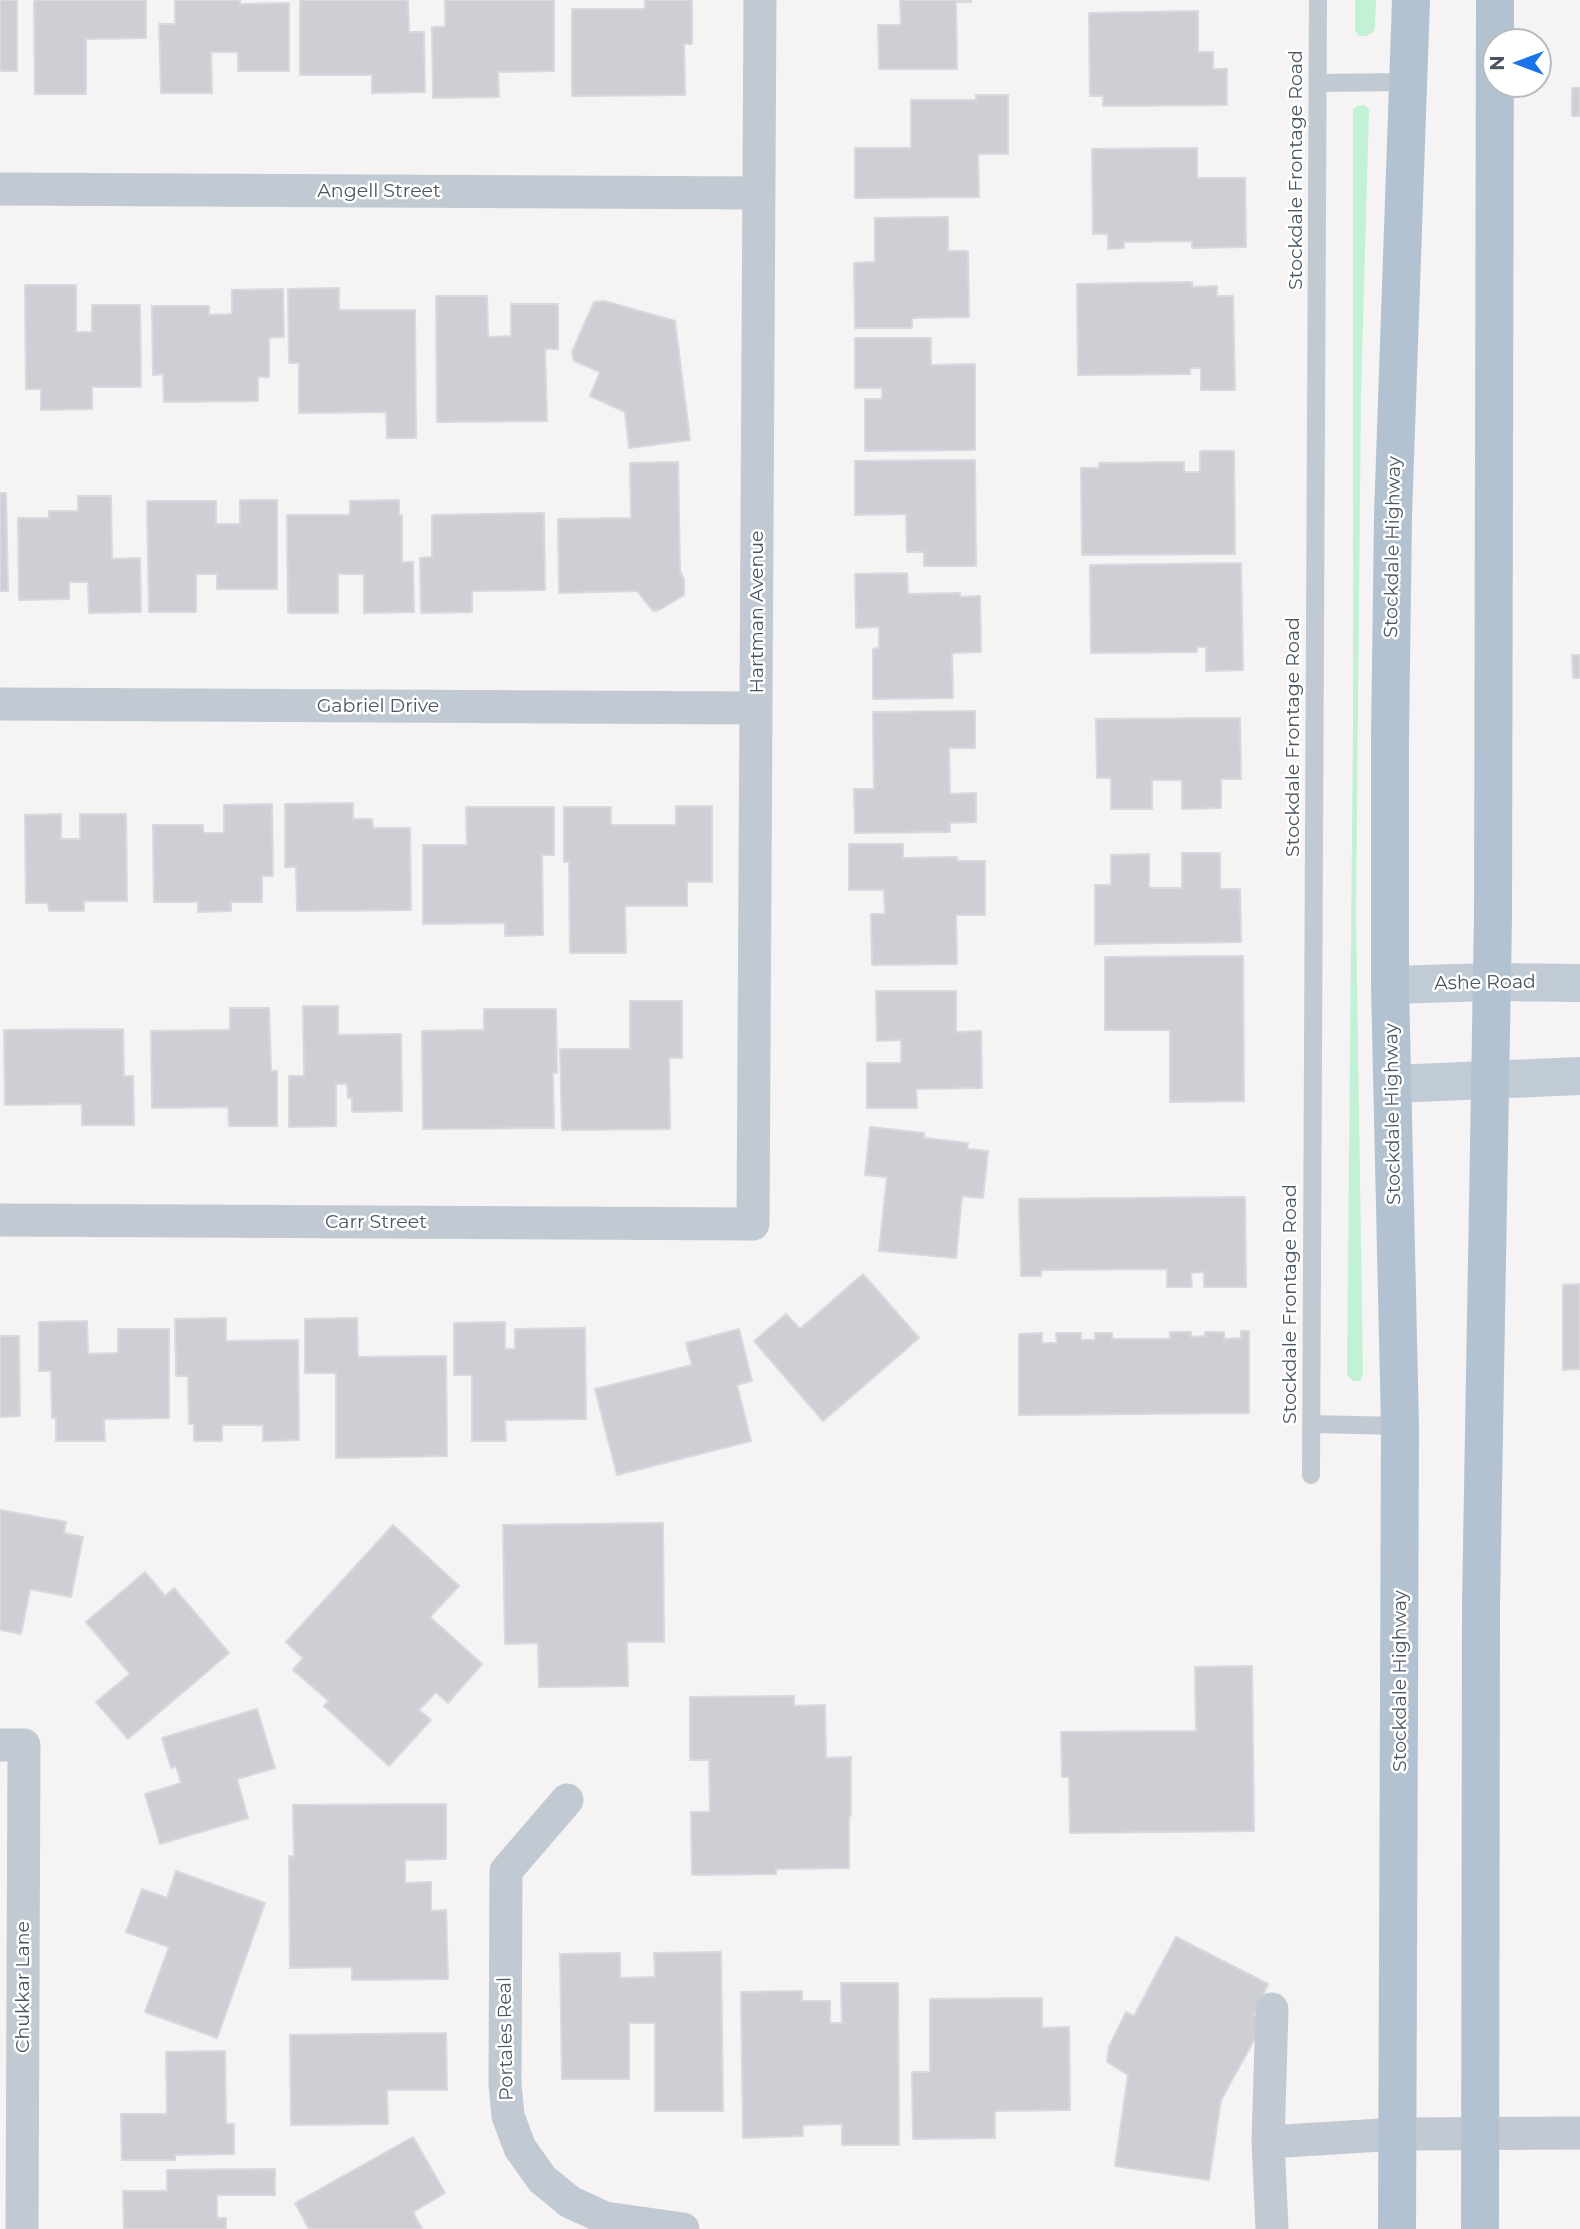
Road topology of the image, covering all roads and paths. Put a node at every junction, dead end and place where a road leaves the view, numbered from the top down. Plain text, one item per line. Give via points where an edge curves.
1 (760, 0) edge
2 (1318, 0) edge
3 (1411, 0) edge
4 (1495, 0) edge
5 (1408, 82) junction
6 (1318, 83) junction
7 (0, 189) edge
8 (759, 193) junction
9 (0, 704) edge
10 (756, 708) junction
11 (1492, 982) junction
12 (1580, 984) edge
13 (1390, 985) junction
14 (1580, 1076) edge
15 (1490, 1079) junction
16 (1393, 1084) junction
17 (0, 1220) edge
18 (753, 1224) joint
19 (1311, 1424) junction
20 (1400, 1426) junction
21 (1311, 1475) dead end
22 (12, 1745) edge
23 (567, 1800) dead end
24 (1272, 2009) dead end
25 (1479, 2133) junction
26 (1580, 2133) edge
27 (1398, 2134) junction
28 (1268, 2142) junction
29 (22, 2229) edge
30 (683, 2229) edge
31 (1272, 2229) edge
32 (1397, 2229) edge
33 (1480, 2229) edge

1 - 8 street, Hartman Avenue
2 - 6 lane, Stockdale Frontage Road
3 - 5 main road, Stockdale Highway
4 - 11 main road
5 - 6 lane
5 - 13 main road, Stockdale Highway via 1393,515
6 - 19 lane, Stockdale Frontage Road
7 - 8 street, Angell Street
8 - 10 street, Hartman Avenue
9 - 10 street, Gabriel Drive
10 - 18 street, Hartman Avenue
11 - 12 street, Ashe Road
11 - 13 street, Ashe Road
11 - 15 main road
13 - 16 main road, Stockdale Highway
14 - 15 street
15 - 16 street
15 - 25 main road via 1481,1604
16 - 20 main road, Stockdale Highway
17 - 18 street, Carr Street
19 - 20 lane
19 - 21 lane, Stockdale Frontage Road
20 - 27 main road, Stockdale Highway
22 - 29 street, Chukkar Lane
23 - 30 street, Portales Real via 506,1871 508,2116 520,2148 542,2179 570,2202 605,2218
24 - 28 street
25 - 26 street
25 - 27 street
25 - 33 main road
27 - 28 street
27 - 32 main road, Stockdale Highway
28 - 31 street

